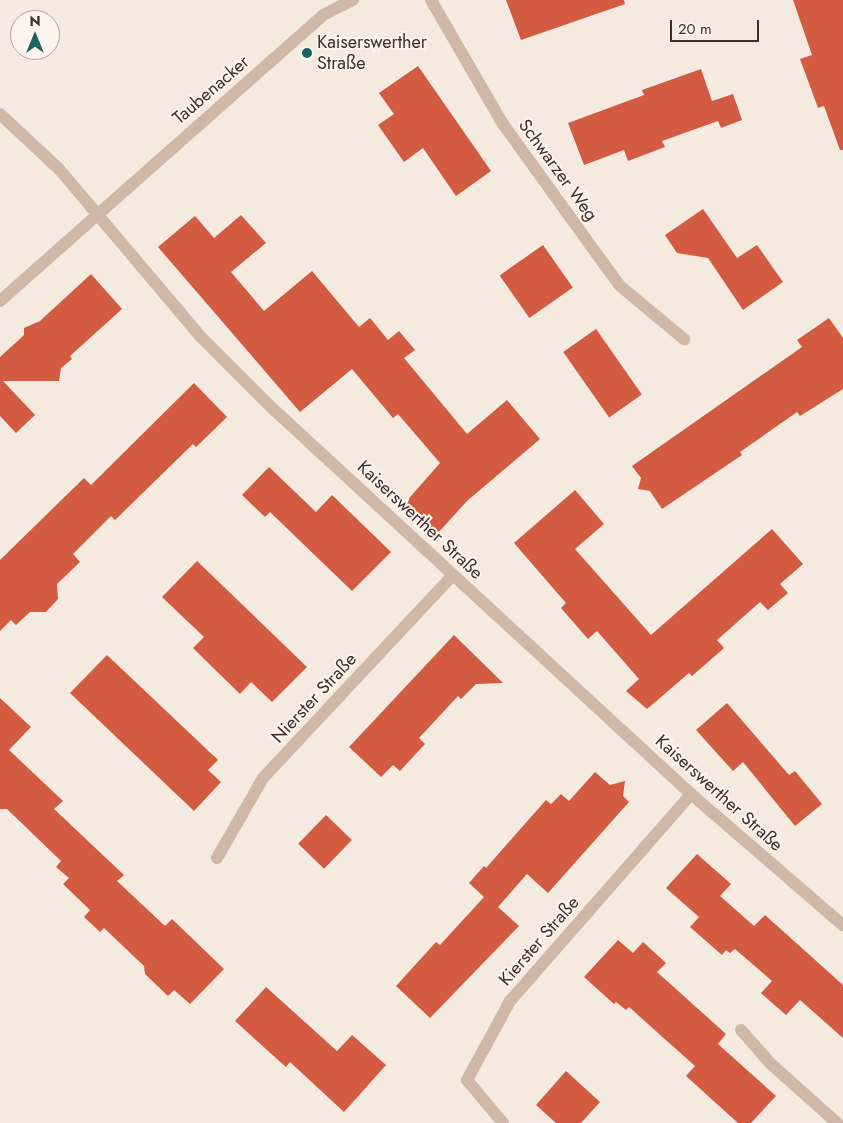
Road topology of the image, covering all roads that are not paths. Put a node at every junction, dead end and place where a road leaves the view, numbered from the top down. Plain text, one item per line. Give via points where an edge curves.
1 (353, 0) edge
2 (431, 0) edge
3 (0, 114) edge
4 (97, 213) junction
5 (0, 300) edge
6 (684, 339) dead end
7 (453, 575) junction
8 (691, 794) junction
9 (217, 858) dead end
10 (843, 925) edge
11 (741, 1030) dead end
12 (503, 1123) edge
13 (837, 1123) edge

1 - 4 street, Taubenacker via 323,16
2 - 6 street, Schwarzer Weg via 503,124 620,285
3 - 4 street, Kaiserswerther Straße via 59,169
4 - 5 street, Taubenacker
4 - 7 street, Kaiserswerther Straße via 200,336 271,407
7 - 8 street, Kaiserswerther Straße
7 - 9 street, Nierster Straße via 263,778
8 - 10 street, Kaiserswerther Straße
8 - 12 street, Kierster Straße via 510,1001 466,1080
11 - 13 street via 771,1064

